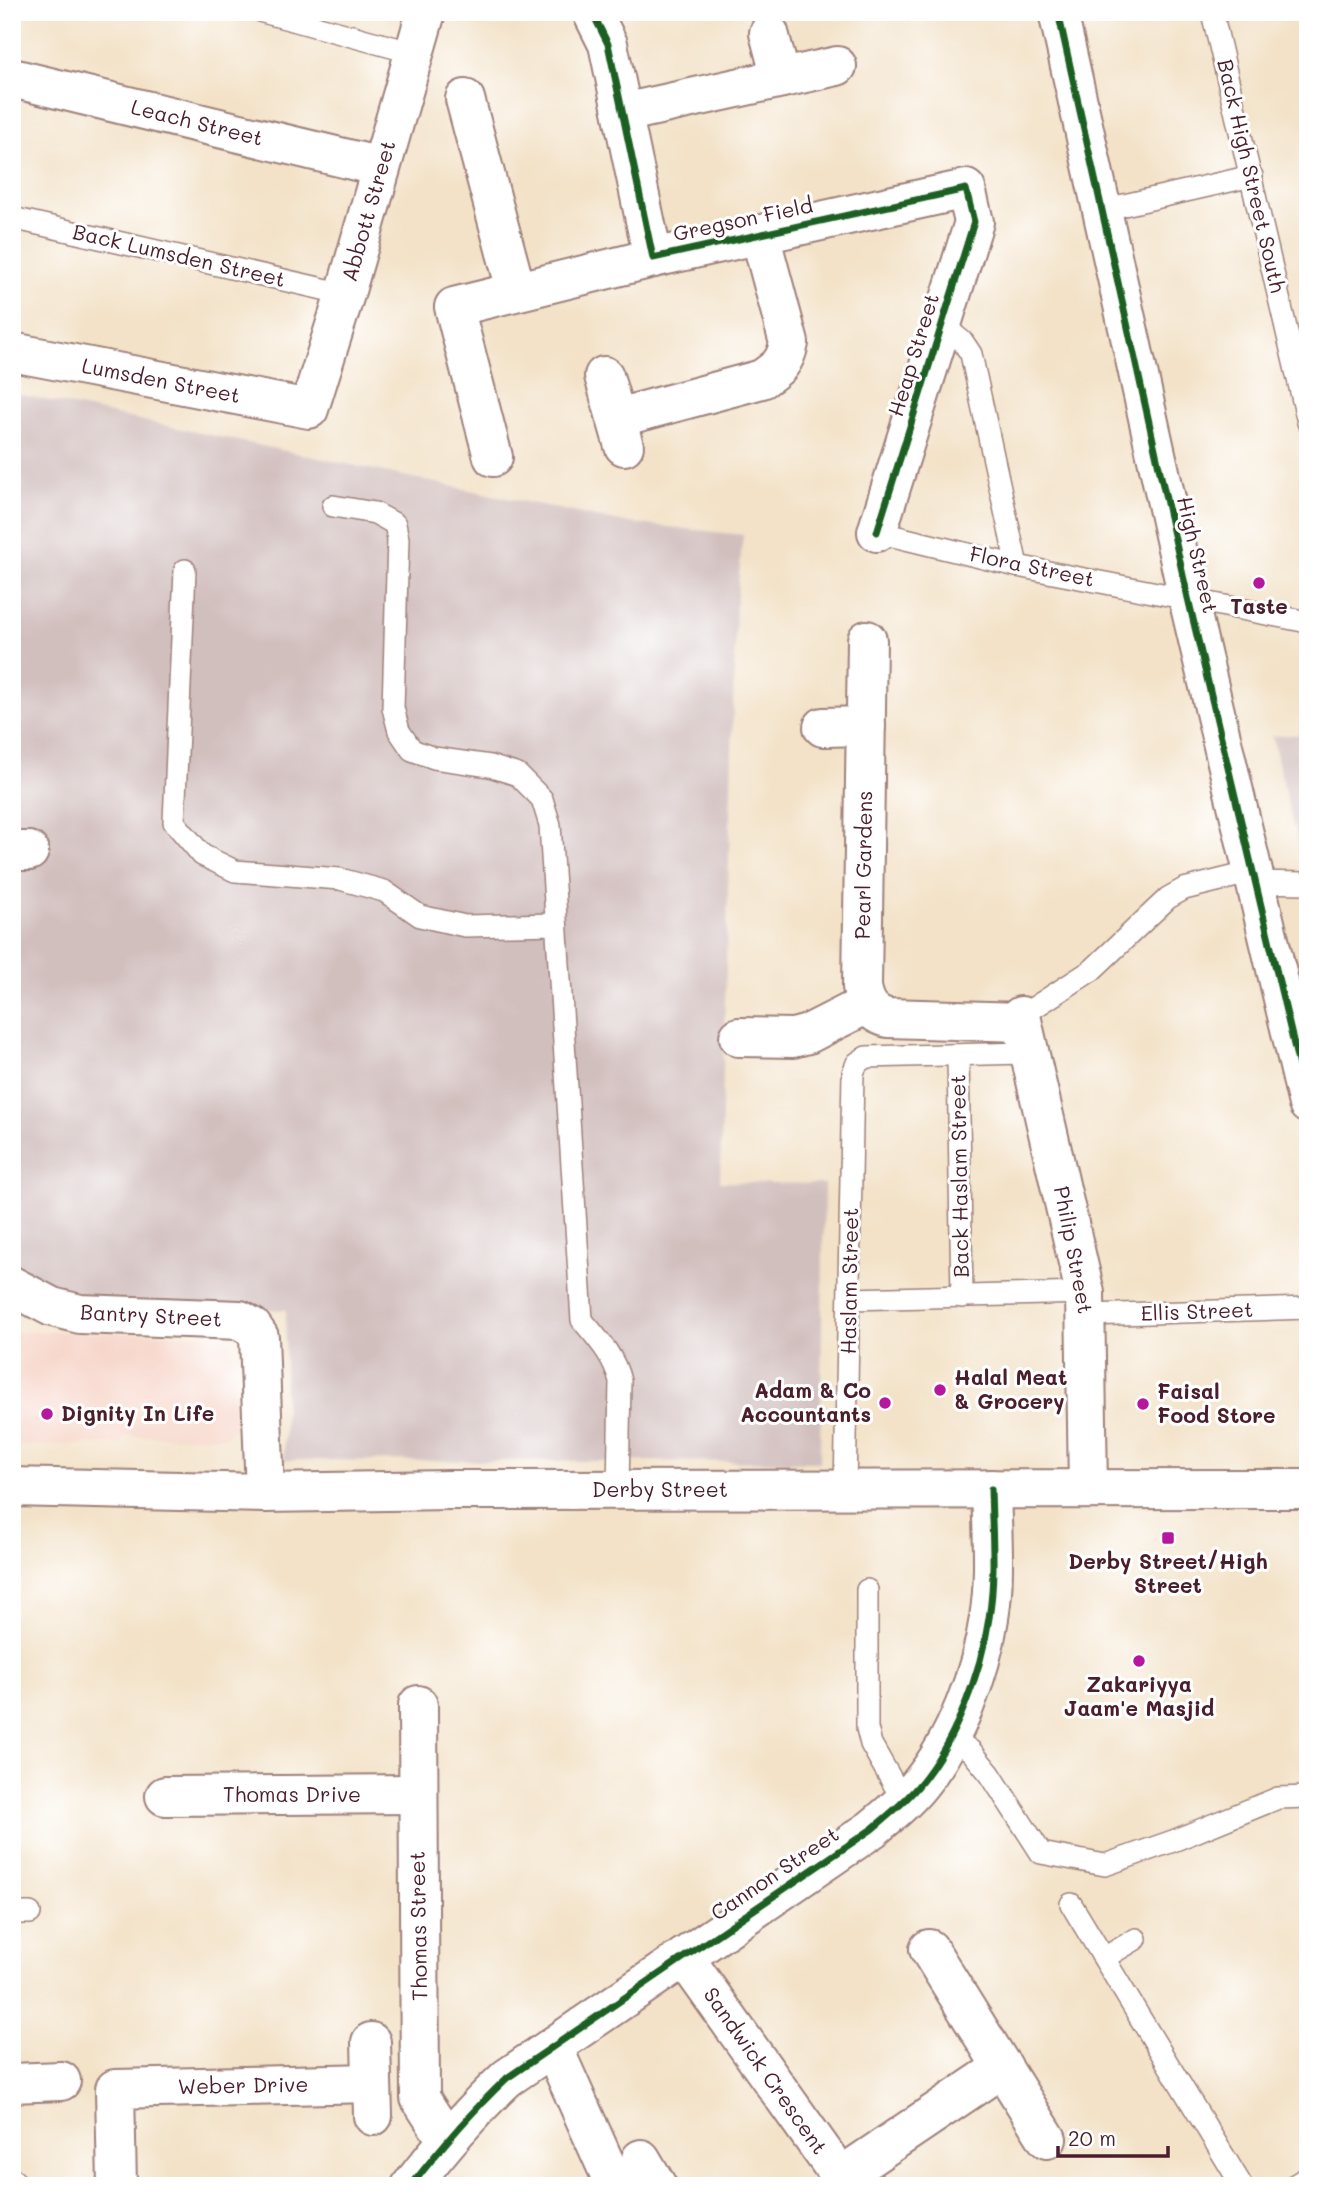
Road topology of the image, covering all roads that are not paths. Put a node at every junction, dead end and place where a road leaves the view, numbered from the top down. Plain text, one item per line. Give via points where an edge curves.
1 (263, 12) edge
2 (426, 12) edge
3 (592, 12) edge
4 (1058, 12) edge
5 (1212, 12) edge
6 (769, 33) dead end
7 (414, 53) junction
8 (837, 66) dead end
9 (12, 78) edge
10 (780, 78) junction
11 (623, 113) junction
12 (460, 123) dead end
13 (381, 167) junction
14 (1252, 176) junction
15 (966, 189) joint
16 (1102, 210) junction
17 (12, 218) edge
18 (760, 235) junction
19 (653, 258) junction
20 (516, 290) junction
21 (345, 294) junction
22 (942, 325) junction
23 (12, 352) edge
24 (604, 376) dead end
25 (309, 409) joint
26 (1308, 422) edge
27 (493, 457) dead end
28 (333, 506) dead end
29 (877, 531) joint
30 (1017, 566) junction
31 (185, 570) dead end
32 (1188, 598) junction
33 (1308, 622) edge
34 (867, 640) dead end
35 (866, 726) junction
36 (823, 727) dead end
37 (1254, 877) junction
38 (1308, 883) edge
39 (556, 924) junction
40 (867, 1004) junction
41 (1025, 1030) junction
42 (739, 1037) dead end
43 (958, 1056) junction
44 (1308, 1104) edge
45 (12, 1286) edge
46 (962, 1297) junction
47 (850, 1299) junction
48 (1086, 1304) junction
49 (1308, 1308) edge
50 (12, 1487) edge
51 (991, 1489) junction
52 (1088, 1489) junction
53 (1308, 1489) edge
54 (618, 1490) junction
55 (845, 1490) junction
56 (265, 1493) junction
57 (867, 1590) dead end
58 (418, 1705) dead end
59 (949, 1736) junction
60 (418, 1794) junction
61 (165, 1796) dead end
62 (1308, 1797) edge
63 (904, 1802) junction
64 (1071, 1904) dead end
65 (1136, 1939) dead end
66 (929, 1949) dead end
67 (684, 1957) junction
68 (1104, 1958) junction
69 (371, 2042) dead end
70 (553, 2047) junction
71 (1003, 2067) junction
72 (61, 2081) dead end
73 (12, 2083) edge
74 (1047, 2138) dead end
75 (447, 2140) junction
76 (638, 2177) edge
77 (1308, 2177) edge
78 (12, 2179) edge
79 (843, 2181) edge
80 (20, 2186) edge
81 (117, 2186) edge
82 (411, 2186) edge
83 (1242, 2186) edge
84 (1293, 2186) edge

1 - 7 lane
2 - 7 street, Abbott Street
3 - 11 street, Gregson Field via 608,44
4 - 16 street, High Street
5 - 14 lane, Back High Street South
6 - 10 street
7 - 13 street, Abbott Street
8 - 10 street
9 - 13 street, Leach Street
10 - 11 street
11 - 19 street, Gregson Field
12 - 20 street
13 - 21 street, Abbott Street
14 - 16 lane
14 - 26 lane, Back High Street South
15 - 18 street, Gregson Field
15 - 22 street, Heap Street via 974,222
16 - 32 street, High Street
17 - 21 lane, Back Lumsden Street
18 - 19 street, Gregson Field
18 - 24 street, Gregson Field via 789,343 786,358 776,370 620,432
19 - 20 street, Gregson Field
20 - 27 street, Gregson Field via 454,307
21 - 25 street, Abbott Street
22 - 29 street, Heap Street
22 - 30 lane via 971,354
23 - 25 street, Lumsden Street
28 - 39 lane via 375,513 395,524 393,708 399,731 412,750 518,775 542,799 550,825
29 - 30 lane, Flora Street
30 - 32 lane, Flora Street
31 - 39 lane via 174,822 202,855 235,871 340,879 384,891 420,916 465,926
32 - 33 lane, Flora Street
32 - 37 street, High Street
34 - 35 street, Pearl Gardens
35 - 36 street
35 - 40 street, Pearl Gardens via 862,987
37 - 38 lane
37 - 41 lane via 1184,889 1168,898
37 - 44 street, High Street
39 - 54 lane via 582,1320 608,1352 620,1381
40 - 41 street via 878,1016 888,1018
40 - 42 street via 793,1038
41 - 43 lane
41 - 48 street, Philip Street
43 - 46 lane, Back Haslam Street
43 - 47 lane, Haslam Street via 866,1057 857,1063 853,1073
45 - 56 street, Bantry Street via 52,1307 80,1314 240,1320 253,1327 259,1337
46 - 47 lane, Ellis Street
46 - 48 lane, Ellis Street
47 - 55 lane, Haslam Street
48 - 49 lane, Ellis Street
48 - 52 street, Philip Street
50 - 56 street, Derby Street
51 - 52 street, Derby Street
51 - 55 street, Derby Street
51 - 59 street, Cannon Street via 990,1617 968,1697
52 - 53 street, Derby Street
54 - 55 street, Derby Street
54 - 56 street, Derby Street
57 - 63 lane via 867,1728 871,1744
58 - 60 street, Thomas Street
59 - 62 lane via 971,1751 990,1774 1041,1853 1105,1865 1278,1797
59 - 63 street, Cannon Street
60 - 61 street, Thomas Drive
60 - 75 street, Thomas Street via 421,2098
63 - 67 street, Cannon Street via 872,1829
64 - 68 lane
65 - 68 lane
66 - 71 street
67 - 70 street, Cannon Street
67 - 79 street, Sandwick Crescent
68 - 83 lane
69 - 81 street, Weber Drive via 372,2100 115,2089
70 - 75 street, Cannon Street via 507,2077
70 - 76 street
71 - 74 street
71 - 79 street
72 - 73 street
75 - 82 street, Cannon Street
77 - 84 lane
78 - 80 lane

